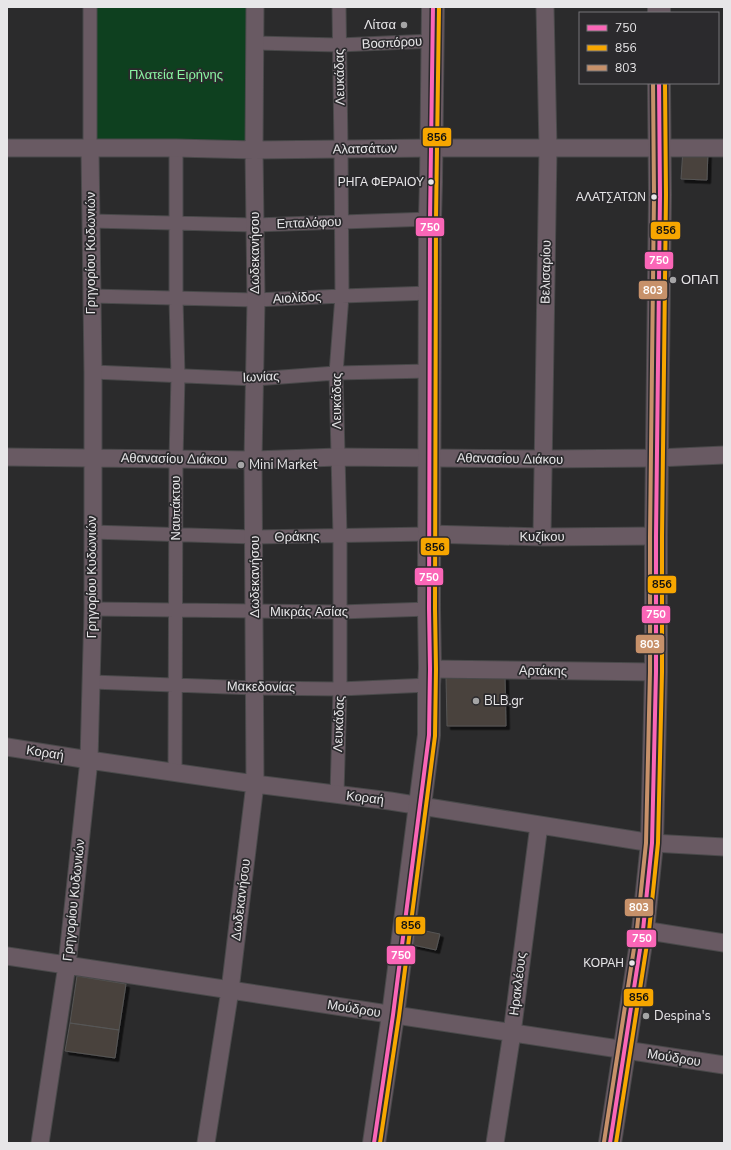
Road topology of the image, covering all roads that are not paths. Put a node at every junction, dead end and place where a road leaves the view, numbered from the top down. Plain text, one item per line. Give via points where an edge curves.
1 (90, 7) edge
2 (255, 7) edge
3 (339, 7) edge
4 (433, 7) edge
5 (545, 7) edge
6 (433, 41) junction
7 (255, 43) junction
8 (339, 45) junction
9 (659, 84) edge
10 (7, 148) edge
11 (176, 148) junction
12 (431, 148) junction
13 (548, 148) junction
14 (660, 148) junction
15 (724, 148) edge
16 (90, 149) junction
17 (341, 149) junction
18 (254, 150) junction
19 (430, 219) junction
20 (92, 220) junction
21 (342, 221) junction
22 (176, 223) junction
23 (255, 225) junction
24 (430, 293) junction
25 (91, 296) junction
26 (342, 296) junction
27 (176, 299) junction
28 (256, 300) junction
29 (430, 371) junction
30 (93, 372) junction
31 (336, 373) junction
32 (178, 376) junction
33 (255, 379) junction
34 (724, 455) edge
35 (7, 457) edge
36 (338, 457) junction
37 (92, 458) junction
38 (429, 458) junction
39 (656, 458) junction
40 (176, 459) junction
41 (253, 460) junction
42 (543, 460) junction
43 (92, 532) junction
44 (429, 534) junction
45 (176, 535) junction
46 (340, 536) junction
47 (656, 536) junction
48 (254, 537) junction
49 (542, 537) junction
50 (93, 609) junction
51 (429, 609) junction
52 (176, 611) junction
53 (255, 612) junction
54 (340, 612) junction
55 (656, 672) junction
56 (430, 677) junction
57 (92, 682) junction
58 (176, 685) junction
59 (256, 688) junction
60 (340, 688) junction
61 (7, 747) edge
62 (89, 760) junction
63 (175, 772) junction
64 (255, 784) junction
65 (337, 794) junction
66 (420, 806) junction
67 (539, 825) junction
68 (652, 843) junction
69 (724, 846) edge
70 (644, 930) junction
71 (724, 942) edge
72 (7, 956) edge
73 (67, 965) junction
74 (230, 990) junction
75 (393, 1015) junction
76 (512, 1033) junction
77 (625, 1050) junction
78 (724, 1065) edge
79 (40, 1143) edge
80 (206, 1143) edge
81 (374, 1143) edge
82 (495, 1143) edge
83 (610, 1143) edge

1 - 16 street, Γρηγορίου Κυδωνιών
2 - 7 street, Δωδεκανήσου
3 - 8 street, Λευκάδας
4 - 6 street
5 - 13 street, Βελισαρίου
6 - 8 street, Βοσπόρου
6 - 12 street
7 - 8 street, Βοσπόρου
7 - 18 street, Δωδεκανήσου
8 - 17 street, Λευκάδας
9 - 14 street
10 - 16 street, Αλατσάτων
11 - 16 street, Αλατσάτων
11 - 18 street, Αλατσάτων
11 - 22 street, Ναυπάκτου
12 - 13 street, Αλατσάτων
12 - 17 street, Αλατσάτων
12 - 19 street
13 - 14 street, Αλατσάτων
13 - 42 street, Βελισαρίου
14 - 15 street, Αλατσάτων
14 - 39 street
16 - 20 street, Γρηγορίου Κυδωνιών
17 - 18 street, Αλατσάτων
17 - 21 street, Λευκάδας
18 - 23 street, Δωδεκανήσου
19 - 21 street, Επταλόφου
19 - 24 street
20 - 22 street, Επταλόφου
20 - 25 street, Γρηγορίου Κυδωνιών
21 - 23 street, Επταλόφου
21 - 26 street, Λευκάδας
22 - 23 street, Επταλόφου
22 - 27 street, Ναυπάκτου
23 - 28 street, Δωδεκανήσου
24 - 26 street, Αιολίδος
24 - 29 street
25 - 27 street, Αιολίδος
25 - 30 street, Γρηγορίου Κυδωνιών
26 - 28 street, Αιολίδος
26 - 31 street, Λευκάδας
27 - 28 street, Αιολίδος
27 - 32 street, Ναυπάκτου
28 - 33 street, Δωδεκανήσου
29 - 31 street, Ιωνίας
29 - 38 street
30 - 32 street, Ιωνίας
30 - 37 street, Γρηγορίου Κυδωνιών
31 - 33 street, Ιωνίας
31 - 36 street, Λευκάδας
32 - 33 street, Ιωνίας
32 - 40 street, Ναυπάκτου
33 - 41 street, Δωδεκανήσου
34 - 39 street, Αθανασίου Διάκου
35 - 37 street, Αθανασίου Διάκου
36 - 38 street, Αθανασίου Διάκου
36 - 41 street, Αθανασίου Διάκου
36 - 46 street, Λευκάδας
37 - 40 street, Αθανασίου Διάκου
37 - 43 street, Γρηγορίου Κυδωνιών
38 - 42 street, Αθανασίου Διάκου
38 - 44 street
39 - 42 street, Αθανασίου Διάκου
39 - 47 street
40 - 41 street, Αθανασίου Διάκου
40 - 45 street, Ναυπάκτου
41 - 48 street, Δωδεκανήσου
42 - 49 street, Βελισαρίου
43 - 45 street, Θράκης
43 - 50 street, Γρηγορίου Κυδωνιών
44 - 46 street, Θράκης
44 - 49 street, Κυζίκου
44 - 51 street
45 - 48 street, Θράκης
45 - 52 street, Ναυπάκτου
46 - 48 street, Θράκης
46 - 54 street, Λευκάδας
47 - 49 street, Κυζίκου
47 - 55 street
48 - 53 street, Δωδεκανήσου
50 - 52 street, Μικράς Ασίας
50 - 57 street, Γρηγορίου Κυδωνιών
51 - 54 street, Μικράς Ασίας
51 - 56 street
52 - 53 street, Μικράς Ασίας
52 - 58 street, Ναυπάκτου
53 - 54 street, Μικράς Ασίας
53 - 59 street, Δωδεκανήσου
54 - 60 street, Λευκάδας
55 - 56 street, Αρτάκης
55 - 68 street
56 - 60 street, Μακεδονίας
56 - 66 street via 429,735
57 - 58 street, Μακεδονίας
57 - 62 street, Γρηγορίου Κυδωνιών
58 - 59 street, Μακεδονίας
58 - 63 street, Ναυπάκτου
59 - 60 street, Μακεδονίας
59 - 64 street, Δωδεκανήσου
60 - 65 street, Λευκάδας
61 - 62 street, Κοραή
62 - 63 street, Κοραή
62 - 73 street, Γρηγορίου Κυδωνιών
63 - 64 street, Κοραή
64 - 65 street, Κοραή
64 - 74 street, Δωδεκανήσου
65 - 66 street, Κοραή
66 - 67 street, Κοραή
66 - 75 street
67 - 68 street, Κοραή
67 - 76 street, Ηρακλέους
68 - 69 street, Κοραή
68 - 70 street
70 - 71 street
70 - 77 street
72 - 73 street, Μούδρου
73 - 74 street, Μούδρου
73 - 79 street, Γρηγορίου Κυδωνιών
74 - 75 street, Μούδρου
74 - 80 street, Δωδεκανήσου
75 - 76 street, Μούδρου
75 - 81 street
76 - 77 street, Μούδρου
76 - 82 street, Ηρακλέους
77 - 78 street, Μούδρου
77 - 83 street

